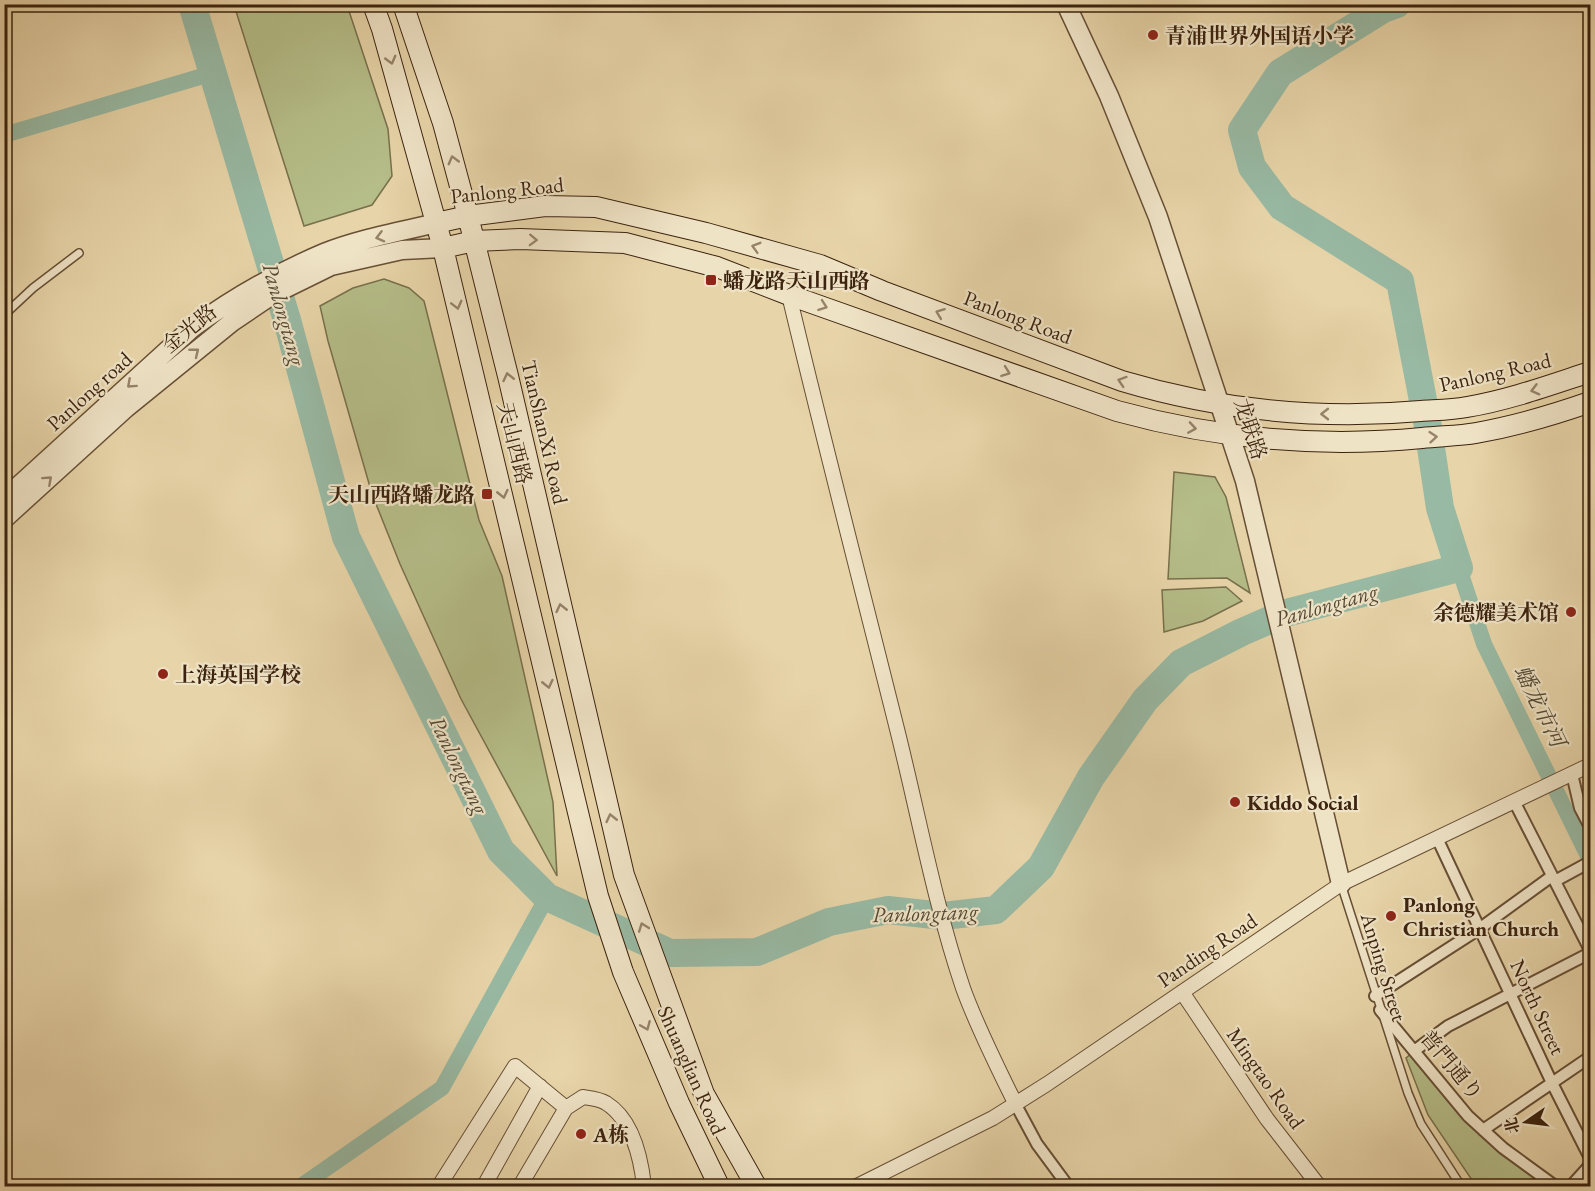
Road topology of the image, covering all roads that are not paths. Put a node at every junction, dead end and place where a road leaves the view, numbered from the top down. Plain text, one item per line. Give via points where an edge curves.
1 (373, 4) edge
2 (403, 4) edge
3 (1066, 4) edge
4 (468, 216) junction
5 (436, 223) junction
6 (474, 242) junction
7 (443, 248) junction
8 (80, 253) dead end
9 (328, 260) junction
10 (789, 295) junction
11 (227, 314) junction
12 (4, 315) edge
13 (1590, 372) edge
14 (1590, 402) edge
15 (1220, 405) junction
16 (1230, 434) junction
17 (4, 499) edge
18 (4, 519) edge
19 (1590, 765) edge
20 (1572, 774) junction
21 (1514, 801) junction
22 (1590, 827) edge
23 (1437, 838) junction
24 (1590, 862) edge
25 (1553, 879) junction
26 (1341, 884) junction
27 (1479, 929) junction
28 (1590, 952) edge
29 (623, 972) joint
30 (1182, 992) junction
31 (1510, 994) junction
32 (1376, 996) junction
33 (1380, 1010) junction
34 (1414, 1051) junction
35 (1590, 1057) edge
36 (1552, 1083) junction
37 (540, 1086) junction
38 (1015, 1103) junction
39 (566, 1108) junction
40 (1483, 1130) junction
41 (1590, 1158) edge
42 (1590, 1165) edge
43 (439, 1186) edge
44 (484, 1186) edge
45 (520, 1186) edge
46 (644, 1186) edge
47 (719, 1186) edge
48 (756, 1186) edge
49 (857, 1186) edge
50 (1068, 1186) edge
51 (1319, 1186) edge
52 (1461, 1186) edge
53 (1555, 1186) edge
54 (1571, 1186) edge

1 -> 5 main road, 天山西路
4 -> 2 main road, TianShanXi Road via 443,123
3 - 15 street, 龙联路 via 1158,217
4 - 5 main road, Panlong Road
4 - 6 main road, TianShanXi Road
15 -> 4 main road, Panlong Road via 1122,381 820,265 706,233 596,207 544,206
5 - 7 main road, 天山西路
5 -> 9 street, Panlong road
6 - 7 main road
6 -> 10 main road via 520,239 624,243 717,267
48 -> 6 main road, TianShanXi Road via 705,1094 624,875
7 - 9 street
7 -> 29 main road, 天山西路 via 598,896
8 - 12 lane
9 - 11 street, Panlong road via 262,282
10 -> 16 main road via 1117,411 1163,424
10 - 38 street via 956,964
11 -> 17 street, Panlong road via 192,328
18 -> 11 street, 金光路
13 -> 15 main road, Panlong Road via 1467,407 1384,414 1312,414
16 -> 14 main road via 1302,442 1391,441 1475,433
15 - 16 street, 龙联路
16 - 26 street, 龙联路 via 1245,481
19 - 20 street, Panding Road
20 - 21 street, Panding Road
20 - 22 street via 1580,808
21 - 23 street, Panding Road
21 - 25 street
23 - 26 street, Panding Road
23 - 27 street, North Street
24 - 25 street
25 - 27 street
25 - 28 street
26 - 30 street, Panding Road
26 - 32 lane, Anping Street
27 - 31 street, North Street
27 - 32 street
28 - 31 street
29 -> 47 main road, Shuanglian Road
30 - 38 street, Panding Road
30 - 51 street, Mingtao Road via 1267,1119
31 - 34 street via 1448,1026
31 - 36 street, North Street
32 - 33 lane, Anping Street
33 - 34 street, 普門通り
33 - 52 lane, Anping Street via 1421,1124
34 - 40 street, 普門通り
35 - 36 street
36 - 40 street
36 - 41 street, North Street
37 - 39 street
37 - 43 street via 515,1066
37 - 44 street
38 - 49 street, Panding Road via 993,1118
38 - 50 street via 1037,1144
39 - 45 street
39 - 46 street via 583,1097 605,1102 623,1118 642,1163
40 - 53 street, 普門通り
42 - 54 street

